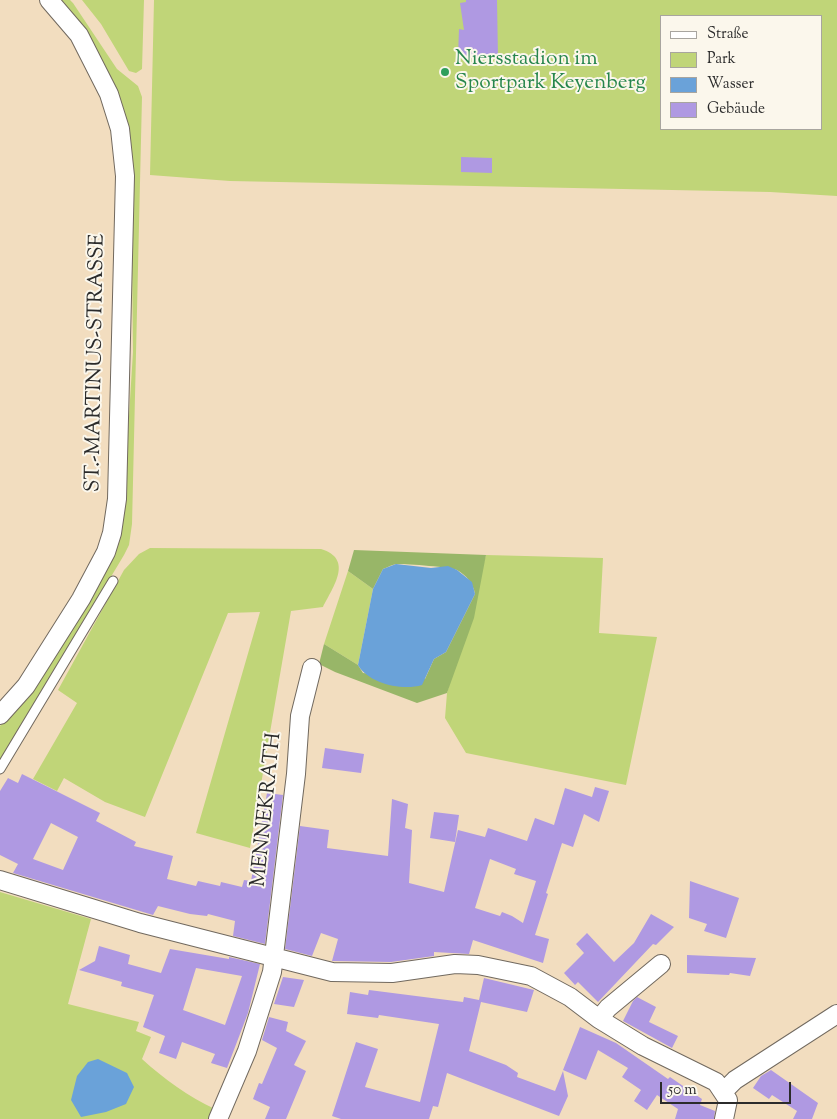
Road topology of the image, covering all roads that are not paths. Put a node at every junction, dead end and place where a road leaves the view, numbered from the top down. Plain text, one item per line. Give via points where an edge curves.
1 (49, 0) edge
2 (113, 581) dead end
3 (312, 668) dead end
4 (0, 714) edge
5 (0, 769) edge
6 (0, 880) edge
7 (273, 958) junction
8 (661, 964) dead end
9 (837, 1014) edge
10 (599, 1019) junction
11 (724, 1092) junction
12 (218, 1119) edge
13 (724, 1119) edge

1 - 4 street, ST.-MARTINUS-STRASSE via 79,35 109,94 120,129 125,176 117,499 106,552 81,600 26,686
2 - 5 lane
3 - 7 street, MENNEKRATH via 300,716
6 - 7 street via 140,923
7 - 10 street via 332,972 361,974 392,974 455,964 507,969 548,984
7 - 12 street, MENNEKRATH via 266,994 247,1051
8 - 10 street
9 - 11 street via 735,1080
10 - 11 street via 643,1046 716,1082
11 - 13 street via 728,1100

